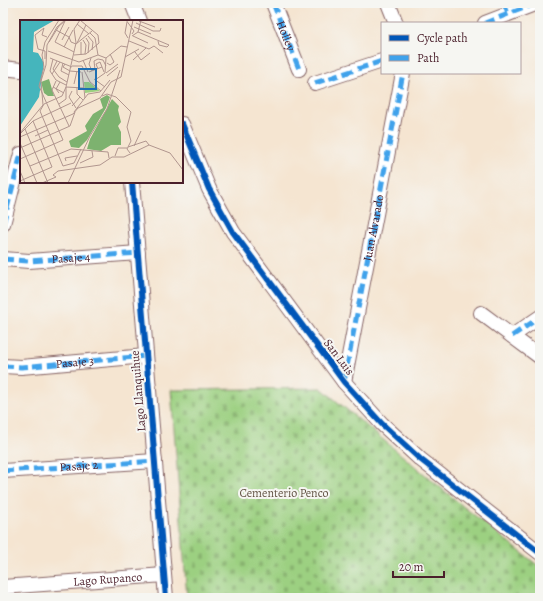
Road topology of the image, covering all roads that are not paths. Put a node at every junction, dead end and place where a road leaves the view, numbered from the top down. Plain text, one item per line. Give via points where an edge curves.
1 (132, 3) edge
2 (273, 3) edge
3 (388, 3) edge
4 (537, 3) edge
5 (506, 8) edge
6 (140, 20) edge
7 (396, 22) edge
8 (486, 22) edge
9 (381, 61) edge
10 (3, 68) edge
11 (299, 69) dead end
12 (20, 70) edge
13 (403, 74) edge
14 (315, 83) dead end
15 (183, 126) edge
16 (20, 158) edge
17 (132, 183) edge
18 (3, 224) edge
19 (138, 253) junction
20 (3, 259) edge
21 (481, 313) dead end
22 (540, 317) edge
23 (512, 336) junction
24 (146, 356) junction
25 (540, 357) edge
26 (3, 366) edge
27 (344, 382) junction
28 (155, 461) junction
29 (3, 471) edge
30 (540, 553) edge
31 (164, 575) junction
32 (3, 587) edge
33 (166, 598) edge

1 - 6 street
2 - 11 street, Holley
3 - 7 street
4 - 5 street
5 - 8 street
9 - 14 street
10 - 12 street
13 - 27 street, Juan Alvarado
15 - 27 street, San Luis via 209,189 233,232
16 - 18 street
17 - 19 street, Lago Llanquihue
19 - 20 street, Pasaje 4 via 29,261
19 - 24 street, Lago Llanquihue
21 - 23 street
22 - 23 street
23 - 25 street
24 - 26 street, Pasaje 3 via 21,367
24 - 28 street, Lago Llanquihue
27 - 30 street, San Luis via 382,424 420,459
28 - 29 street, Pasaje 2
28 - 31 street, Lago Llanquihue
31 - 32 street, Lago Rupanco
31 - 33 street, Lago Llanquihue

